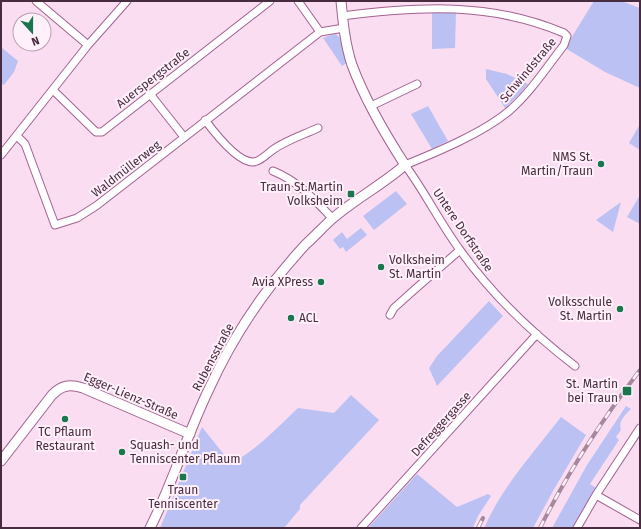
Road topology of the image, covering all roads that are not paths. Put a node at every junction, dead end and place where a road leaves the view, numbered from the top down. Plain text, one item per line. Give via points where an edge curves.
1 (36, 1) edge
2 (127, 1) edge
3 (270, 1) edge
4 (298, 1) edge
5 (341, 1) edge
6 (342, 16) junction
7 (344, 28) junction
8 (320, 32) junction
9 (88, 45) junction
10 (417, 84) dead end
11 (53, 90) junction
12 (150, 94) junction
13 (370, 106) junction
14 (205, 120) junction
15 (318, 128) dead end
16 (17, 136) junction
17 (184, 137) junction
18 (1, 156) edge
19 (405, 165) junction
20 (273, 171) dead end
21 (333, 219) junction
22 (460, 250) junction
23 (390, 315) dead end
24 (536, 334) junction
25 (575, 366) dead end
26 (640, 428) edge
27 (190, 434) junction
28 (1, 461) edge
29 (596, 495) junction
30 (640, 520) edge
31 (150, 528) edge
32 (361, 528) edge
33 (577, 528) edge

1 - 9 street
2 - 9 street
3 - 12 street, Auerspergstraße
4 - 8 street
5 - 6 street, Untere Dorfstraße
6 - 7 street, Untere Dorfstraße
6 - 19 street, Schwindstraße via 401,10 473,10 538,22 567,36 564,45 509,111 480,130
7 - 8 street
7 - 13 street, Untere Dorfstraße via 352,64
8 - 14 street, Waldmüllerweg
9 - 11 street
10 - 13 street
11 - 12 street, Auerspergstraße via 99,133
11 - 16 street
12 - 17 street
13 - 19 street, Untere Dorfstraße
14 - 15 street via 230,149 241,158 254,162 283,143
14 - 17 street, Waldmüllerweg
16 - 17 street, Waldmüllerweg via 25,144 55,225 87,213
16 - 18 street
19 - 21 street, Rubensstraße
19 - 22 street, Untere Dorfstraße
20 - 21 street via 298,185
21 - 27 street, Rubensstraße via 287,267 251,314 219,367
22 - 23 street via 430,274 394,308
22 - 24 street, Untere Dorfstraße via 500,299
24 - 25 street, Untere Dorfstraße
24 - 32 street, Defreggergasse
26 - 29 street
27 - 28 street, Egger-Lienz-Straße via 72,385 58,389 52,395
27 - 31 street, Rubensstraße
29 - 30 street
29 - 33 street

